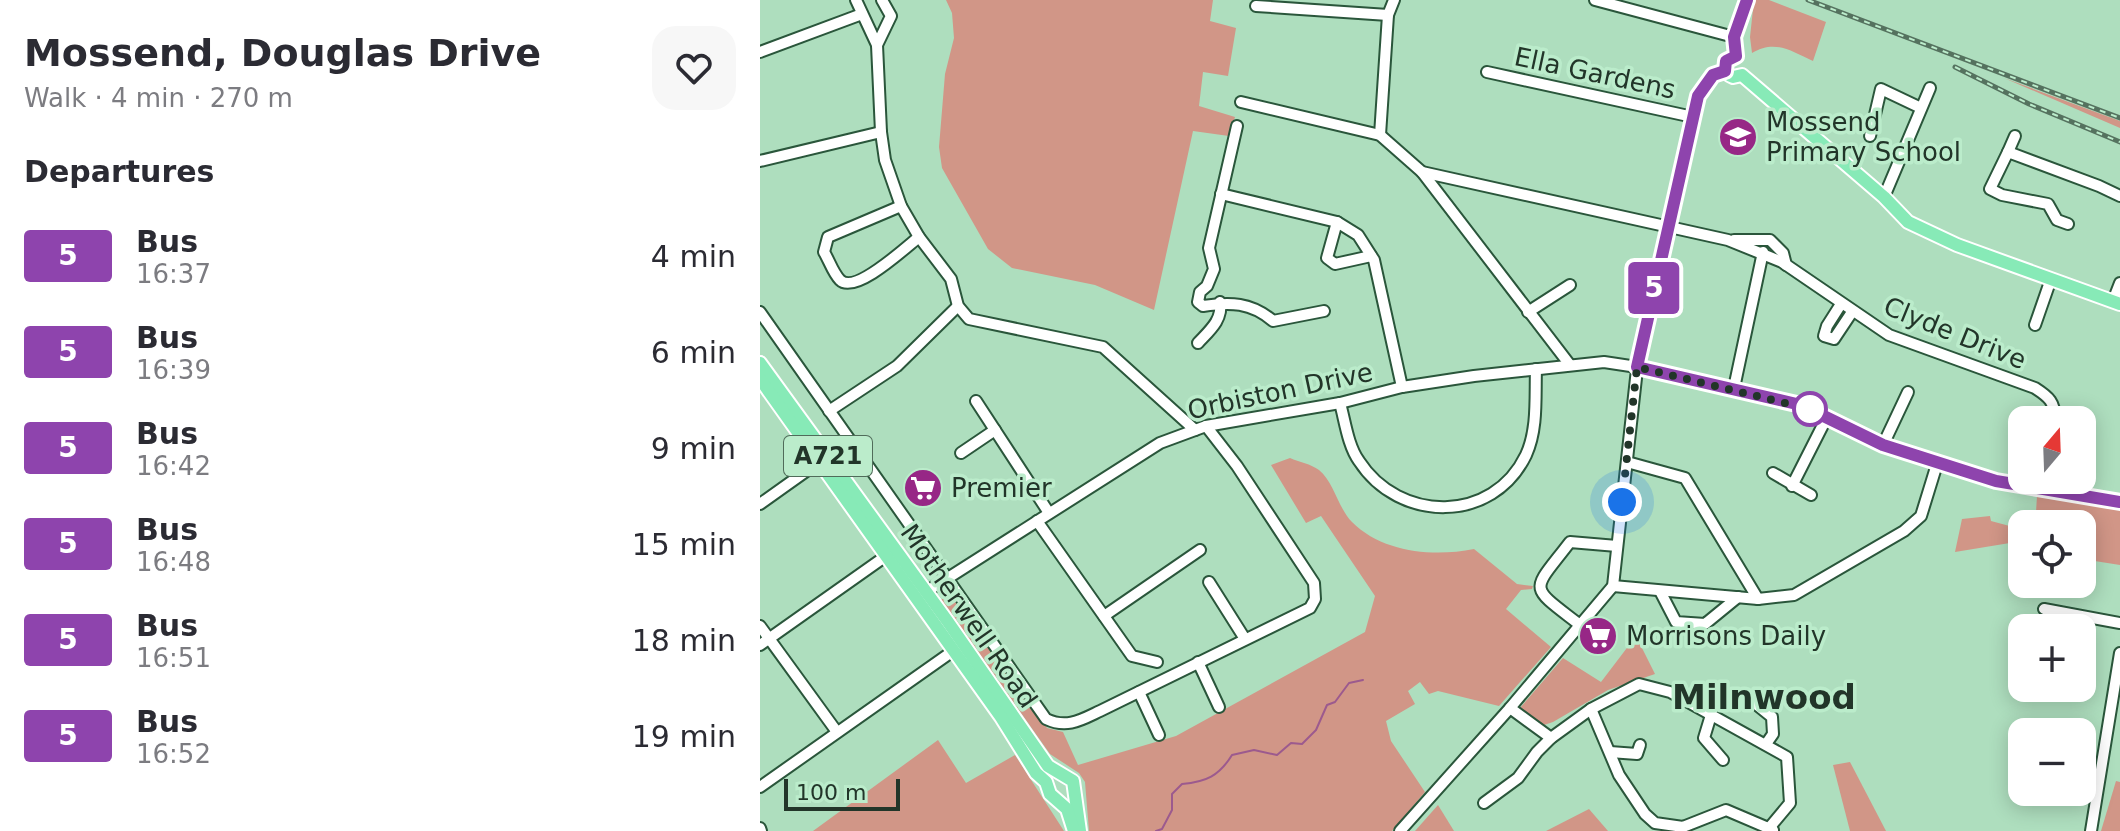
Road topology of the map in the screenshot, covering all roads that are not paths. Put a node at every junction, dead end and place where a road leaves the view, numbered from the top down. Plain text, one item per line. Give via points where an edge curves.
1 (856, 0) edge
2 (882, 0) edge
3 (1394, 0) edge
4 (1595, 0) edge
5 (1747, 0) edge
6 (1256, 6) dead end
7 (862, 14) junction
8 (1388, 15) junction
9 (1734, 37) junction
10 (877, 45) junction
11 (760, 52) edge
12 (1736, 56) junction
13 (1725, 71) junction
14 (1487, 72) dead end
15 (1742, 75) junction
16 (1930, 88) dead end
17 (1241, 102) dead end
18 (1921, 108) junction
19 (1693, 117) junction
20 (1237, 126) dead end
21 (881, 132) junction
22 (1380, 135) junction
23 (1870, 136) dead end
24 (2015, 136) dead end
25 (2008, 152) junction
26 (760, 161) edge
27 (1422, 172) junction
28 (1990, 189) junction
29 (1221, 194) junction
30 (2120, 196) edge
31 (1884, 197) junction
32 (1984, 199) dead end
33 (901, 206) junction
34 (1337, 222) junction
35 (2068, 224) dead end
36 (1668, 226) junction
37 (919, 237) junction
38 (1728, 240) junction
39 (1763, 252) junction
40 (1371, 256) junction
41 (1786, 265) junction
42 (2051, 279) junction
43 (2120, 283) edge
44 (1570, 285) dead end
45 (1220, 302) junction
46 (2117, 302) edge
47 (1841, 304) junction
48 (958, 306) junction
49 (1324, 311) dead end
50 (760, 312) edge
51 (1528, 312) junction
52 (1852, 312) junction
53 (2035, 325) dead end
54 (1198, 343) dead end
55 (760, 363) edge
56 (1570, 365) junction
57 (1637, 367) junction
58 (1536, 369) junction
59 (760, 379) edge
60 (1402, 387) junction
61 (1734, 388) junction
62 (1908, 392) dead end
63 (976, 401) dead end
64 (1340, 403) junction
65 (2053, 406) edge
66 (829, 411) junction
67 (1827, 417) junction
68 (1200, 428) junction
69 (995, 430) junction
70 (1883, 445) junction
71 (961, 453) dead end
72 (819, 462) junction
73 (1627, 462) junction
74 (1937, 464) junction
75 (1773, 473) dead end
76 (2008, 482) edge
77 (1792, 486) junction
78 (2086, 494) edge
79 (1811, 495) dead end
80 (2120, 502) edge
81 (760, 504) edge
82 (1049, 513) junction
83 (1037, 521) junction
84 (1617, 546) junction
85 (1200, 550) dead end
86 (886, 556) junction
87 (946, 578) junction
88 (1209, 582) dead end
89 (1613, 586) junction
90 (1660, 591) junction
91 (926, 592) junction
92 (1738, 597) junction
93 (1758, 599) junction
94 (2044, 609) dead end
95 (1104, 616) junction
96 (2120, 623) edge
97 (1580, 625) junction
98 (760, 626) edge
99 (1245, 639) junction
100 (764, 642) edge
101 (953, 651) junction
102 (2120, 653) edge
103 (1157, 662) dead end
104 (1198, 662) junction
105 (1139, 692) junction
106 (1746, 696) dead end
107 (1219, 707) dead end
108 (1510, 708) junction
109 (1591, 709) junction
110 (1711, 715) junction
111 (837, 732) junction
112 (1159, 735) dead end
113 (1551, 738) junction
114 (1766, 744) junction
115 (1610, 752) junction
116 (1641, 752) dead end
117 (1723, 760) dead end
118 (1061, 774) junction
119 (760, 787) edge
120 (1048, 787) junction
121 (1075, 791) junction
122 (1059, 801) junction
123 (1484, 803) dead end
124 (1671, 829) edge
125 (1772, 829) edge
126 (1074, 831) edge
127 (1080, 831) edge
128 (1400, 831) edge
129 (2091, 831) edge

1 - 7 street
2 - 10 street via 891,16
3 - 8 street
4 - 9 street
5 - 9 main road
6 - 8 street
7 - 10 street
7 - 11 street
8 - 22 street
9 - 12 main road
10 - 21 street
12 - 13 main road via 1726,61
12 - 15 main road via 1746,64
13 - 15 main road via 1733,77
13 - 19 street via 1704,86
14 - 19 street, Ella Gardens
15 - 31 main road
16 - 18 street
17 - 22 street
18 - 23 street via 1881,89
18 - 31 street
19 - 36 street
20 - 29 street
21 - 26 street
21 - 33 street
22 - 27 street
24 - 25 street
25 - 28 street
25 - 30 street
27 - 36 street, Clyde Drive
27 - 51 street
28 - 32 street
28 - 35 street via 2048,204 2057,220
29 - 34 street
29 - 45 street via 1209,248 1214,269 1198,298 1203,306
31 - 42 main road via 1908,222 1936,237
33 - 37 street
33 - 37 street via 828,237 824,252 839,279 859,283
34 - 40 street via 1354,232
34 - 40 street via 1330,262
36 - 38 street, Clyde Drive
36 - 57 street
37 - 48 street via 951,279
38 - 39 street, Clyde Drive
38 - 41 street, Clyde Drive via 1770,240
39 - 41 street, Clyde Drive
39 - 61 street
40 - 60 street
41 - 47 street, Clyde Drive
42 - 46 main road
42 - 53 street
43 - 46 street
44 - 51 street
45 - 49 street via 1248,304 1273,321
45 - 54 street via 1217,321
47 - 52 street, Clyde Drive
47 - 52 street via 1824,336 1834,339
48 - 66 street via 897,366
48 - 68 street via 969,319 1103,347
50 - 66 street, Motherwell Road
51 - 56 street
52 - 65 street, Clyde Drive via 1889,335 2035,388 2050,397
55 - 91 main road, Motherwell Road / A721
56 - 57 street, Orbiston Drive via 1604,362
56 - 58 street, Orbiston Drive
57 - 61 street, Orbiston Drive
57 - 73 street
58 - 60 street, Orbiston Drive
58 - 64 street via 1531,439 1511,479 1482,499 1449,508 1417,505 1371,477 1357,459
59 - 72 main road, Motherwell Road / A721
60 - 64 street, Orbiston Drive
61 - 67 street, Orbiston Drive
62 - 70 street
63 - 69 street
64 - 68 street, Orbiston Drive
66 - 87 street, Motherwell Road
67 - 70 street, Orbiston Drive
67 - 77 street
68 - 82 street, Orbiston Drive via 1160,443
68 - 99 street, Motherwell Road via 1237,466 1314,583 1310,608
69 - 71 street
69 - 82 street
70 - 74 street, Orbiston Drive
72 - 81 street
72 - 86 main road, Motherwell Road / A721
73 - 84 street
73 - 93 street via 1685,478
74 - 76 street, Orbiston Drive
74 - 93 street via 1921,516 1904,531 1794,595
75 - 77 street
77 - 79 street
78 - 80 street, Orbiston Drive
82 - 83 street, Orbiston Drive
83 - 87 street, Orbiston Drive
83 - 95 street
84 - 89 street
84 - 97 street via 1570,542 1540,581 1544,598
85 - 95 street
86 - 100 street
86 - 101 main road, Motherwell Road / A721
87 - 91 street, Orbiston Drive
87 - 105 street, Motherwell Road via 1046,719 1070,725
88 - 99 street
89 - 90 street
89 - 97 street
90 - 92 street
90 - 92 street via 1676,622 1705,624
91 - 118 main road, Motherwell Road / A721 via 1048,766
92 - 93 street
94 - 96 street
95 - 103 street via 1132,656
97 - 108 street
98 - 100 street
99 - 104 street, Motherwell Road
100 - 111 street
101 - 111 street
101 - 120 main road, Motherwell Road / A721
102 - 129 street
104 - 105 street, Motherwell Road
104 - 107 street
105 - 112 street
106 - 114 street via 1772,717 1773,734
108 - 113 street
108 - 128 street
109 - 110 street via 1639,684 1670,692
109 - 113 street
109 - 115 street
110 - 114 street
110 - 117 street via 1704,738
111 - 119 street
113 - 123 street via 1518,778
114 - 125 street via 1787,757 1790,803
115 - 116 street
115 - 124 street via 1645,814
118 - 120 main road
118 - 121 main road, A721 via 1071,777
120 - 122 main road, A721
121 - 122 main road
121 - 127 main road
122 - 126 main road, A721
124 - 125 street via 1726,810

